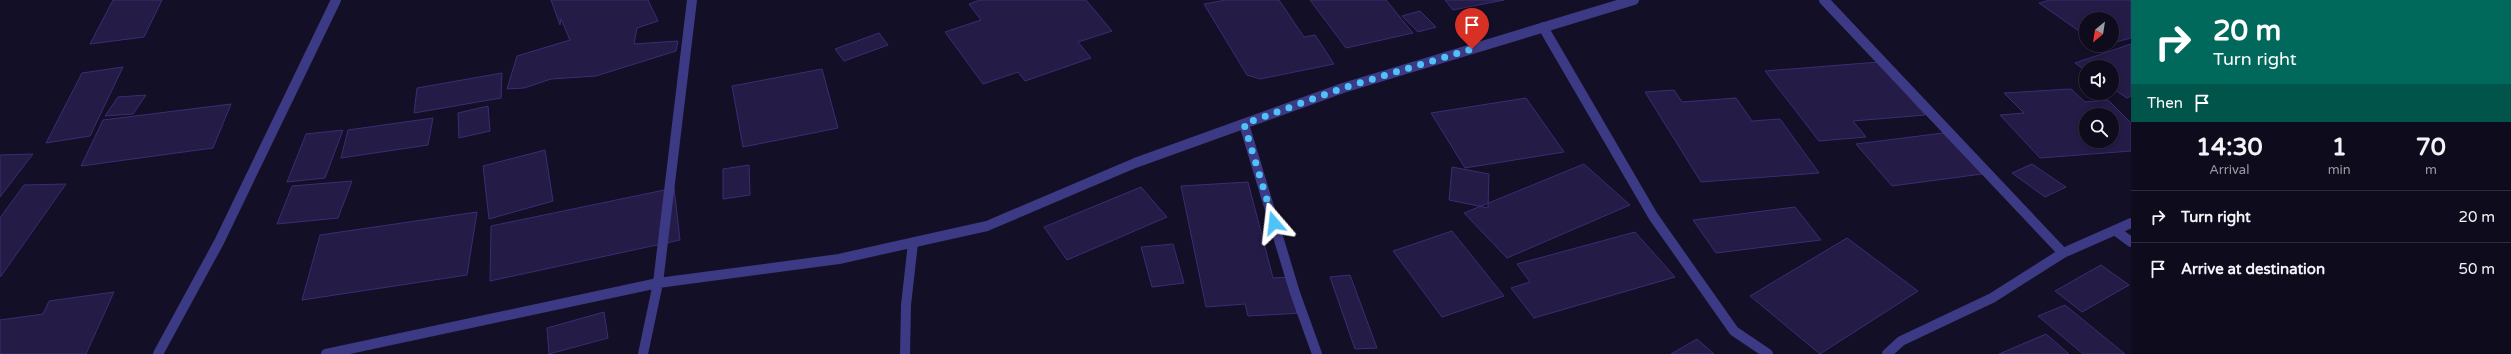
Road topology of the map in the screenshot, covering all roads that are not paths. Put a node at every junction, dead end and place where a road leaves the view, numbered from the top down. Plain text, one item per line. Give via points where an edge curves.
1 (336, 0) edge
2 (692, 0) edge
3 (1634, 0) edge
4 (1824, 0) edge
5 (1543, 27) junction
6 (1244, 124) junction
7 (2131, 223) edge
8 (2116, 231) junction
9 (2131, 242) edge
10 (913, 243) junction
11 (2063, 253) junction
12 (658, 283) junction
13 (158, 354) edge
14 (326, 354) edge
15 (643, 354) edge
16 (905, 354) edge
17 (1317, 354) edge
18 (1768, 354) edge
19 (1887, 354) edge

1 - 13 street via 219,242
2 - 12 street
3 - 5 street
4 - 11 street
5 - 6 street via 1343,88
5 - 18 street via 1658,222 1734,331
6 - 10 street via 1135,163 987,226
6 - 17 street via 1295,293
7 - 8 street
8 - 9 street
8 - 11 street
10 - 12 street via 839,259
10 - 16 street via 906,305
11 - 19 street via 1992,298 1901,340
12 - 14 street
12 - 15 street

